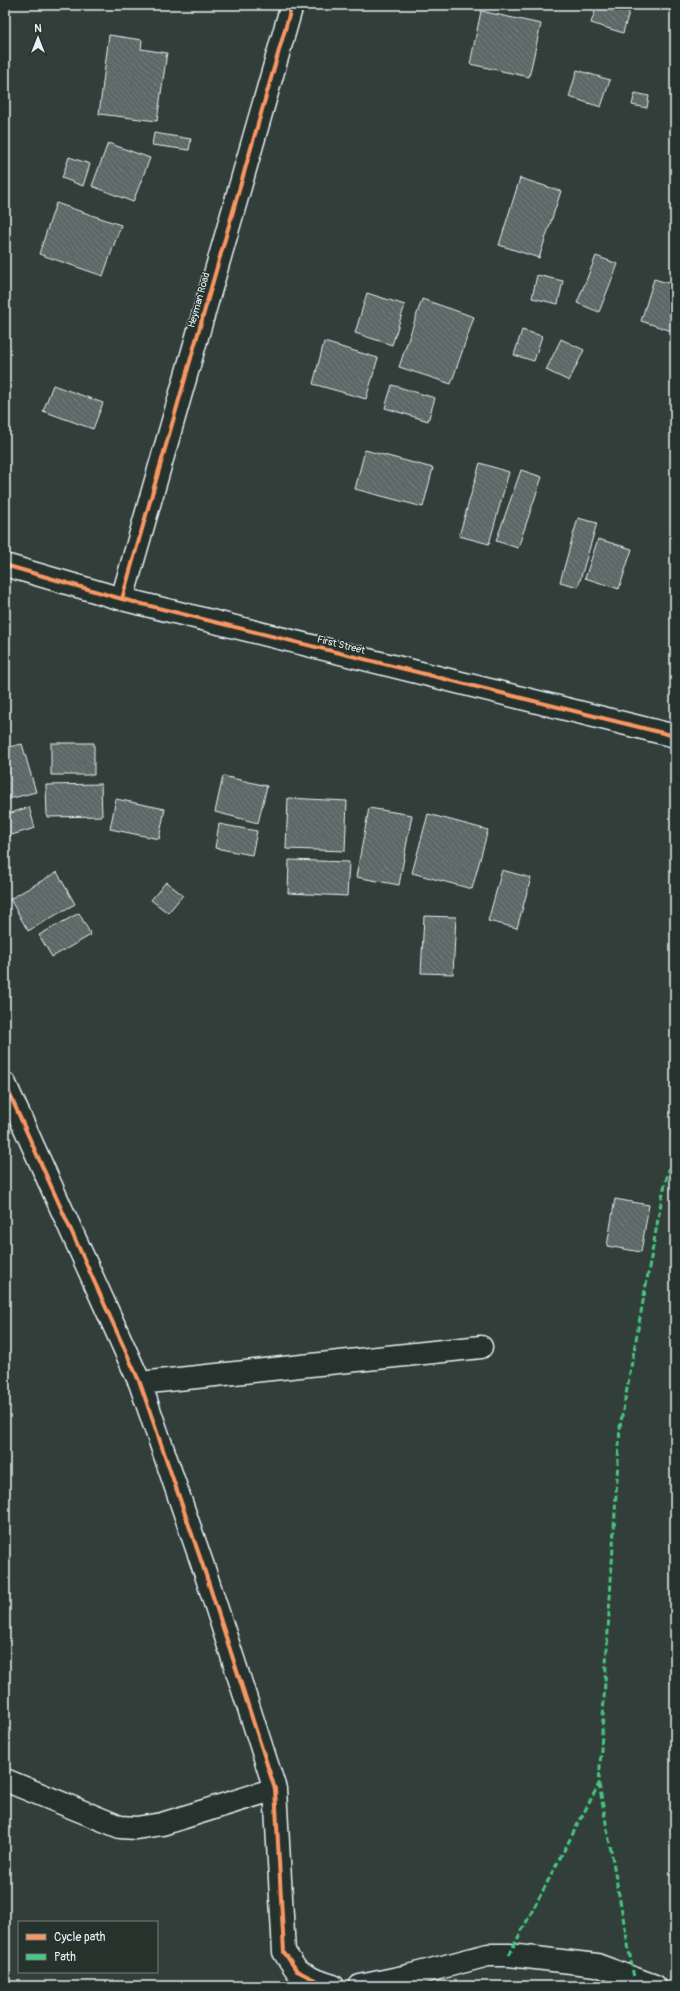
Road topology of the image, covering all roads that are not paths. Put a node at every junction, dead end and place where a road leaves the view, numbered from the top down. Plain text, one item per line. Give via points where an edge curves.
1 (292, 5) edge
2 (5, 564) edge
3 (122, 599) junction
4 (675, 736) edge
5 (5, 1084) edge
6 (481, 1347) dead end
7 (140, 1383) junction
8 (5, 1780) edge
9 (276, 1789) junction
10 (321, 1984) edge
11 (360, 1986) edge
12 (655, 1986) edge

1 - 3 street, Heyman Road
2 - 3 street, First Street
3 - 4 street, First Street
5 - 7 street
6 - 7 street
7 - 9 street
8 - 9 street via 120,1827 136,1828 162,1824
9 - 10 street via 284,1952 297,1971
11 - 12 street via 488,1955 597,1965

